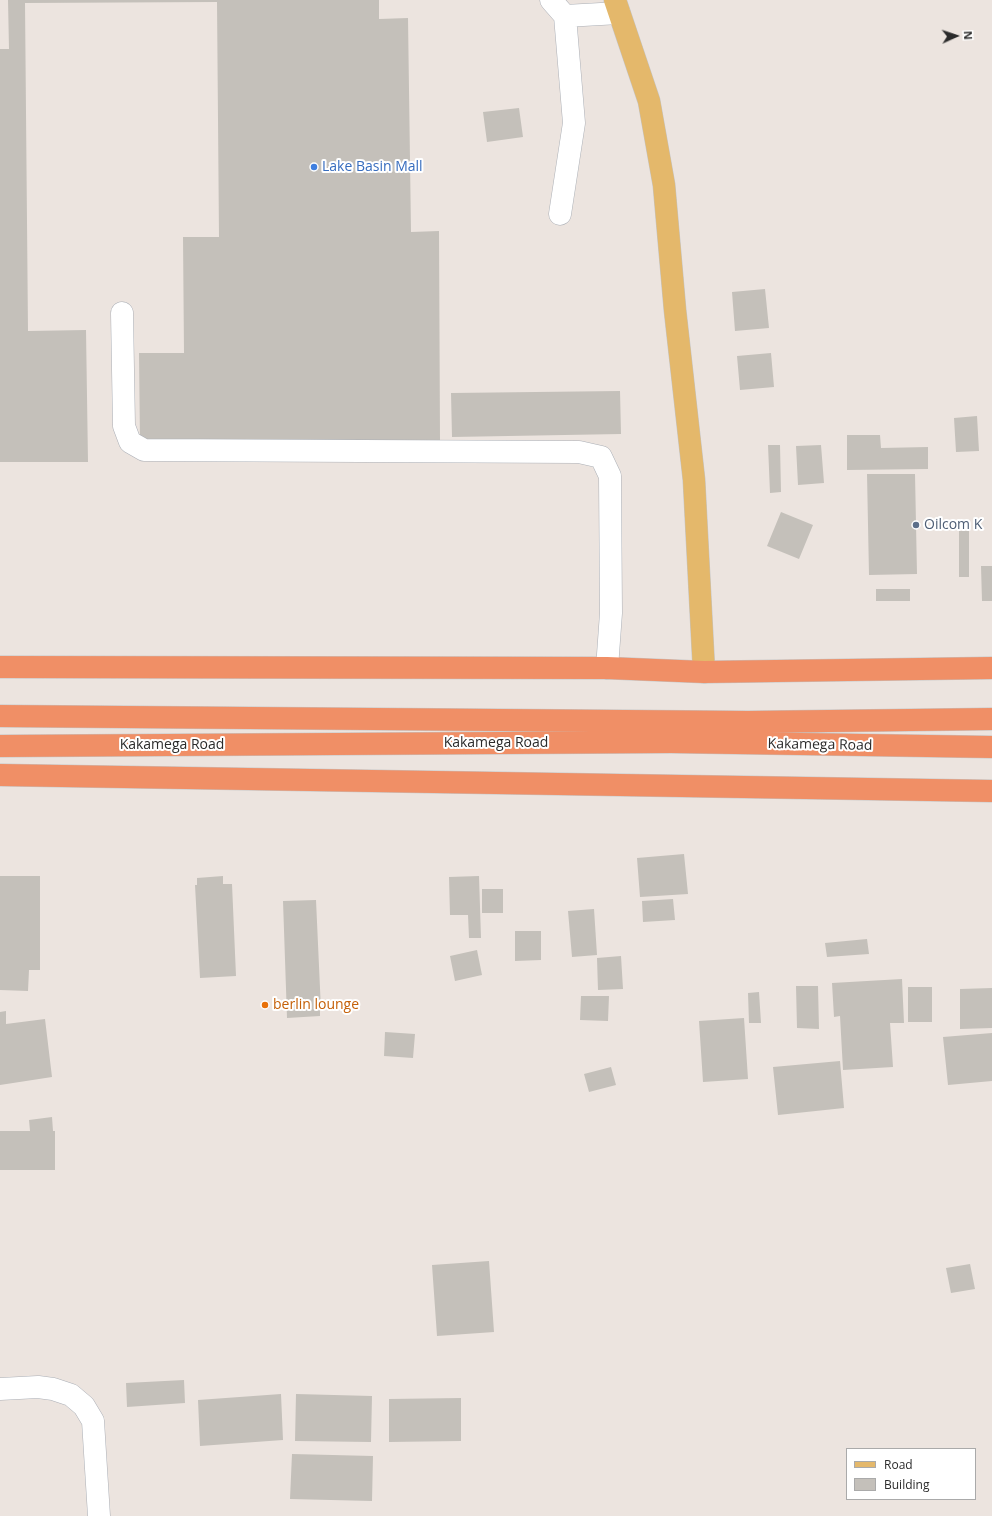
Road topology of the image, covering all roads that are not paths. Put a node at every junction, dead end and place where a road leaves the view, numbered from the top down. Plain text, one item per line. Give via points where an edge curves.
1 (551, 0) edge
2 (617, 7) edge
3 (565, 16) junction
4 (560, 214) dead end
5 (122, 313) dead end
6 (0, 667) edge
7 (607, 668) junction
8 (992, 668) edge
9 (704, 672) junction
10 (0, 716) edge
11 (992, 719) edge
12 (0, 746) edge
13 (992, 747) edge
14 (0, 775) edge
15 (992, 791) edge
16 (0, 1389) edge
17 (99, 1516) edge

1 - 3 street
2 - 3 street
2 - 9 main road via 649,101 664,185 694,480
3 - 4 street via 574,123
5 - 7 street via 124,426 130,442 144,450 579,452 601,457 610,476 611,613
6 - 7 highway
7 - 9 highway
8 - 9 highway
10 - 11 highway, Kakamega Road via 740,722
12 - 13 highway, Kakamega Road via 671,742
14 - 15 highway
16 - 17 street via 53,1389 71,1395 84,1406 93,1421

